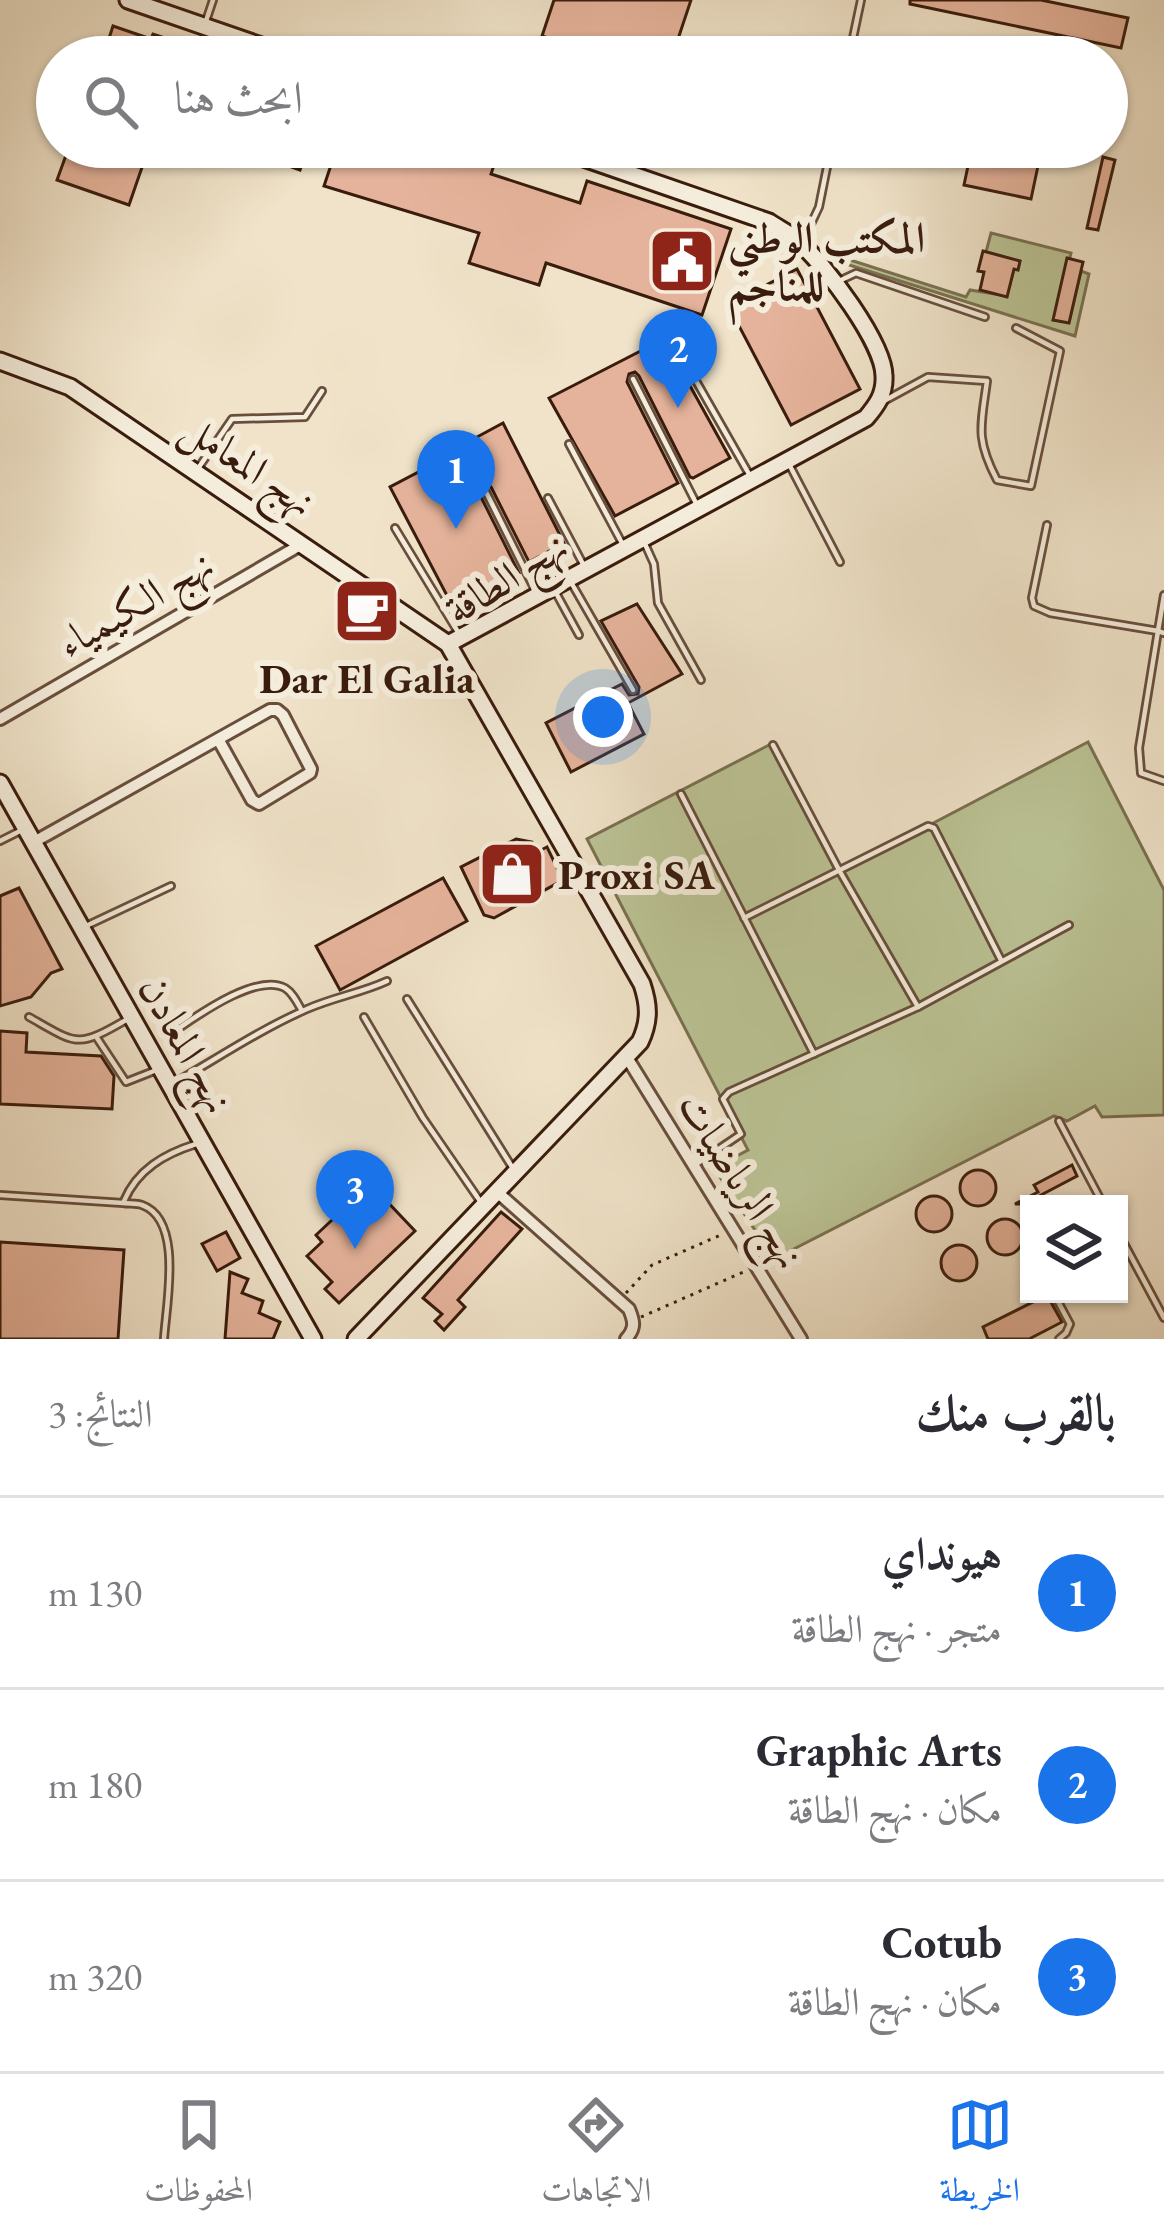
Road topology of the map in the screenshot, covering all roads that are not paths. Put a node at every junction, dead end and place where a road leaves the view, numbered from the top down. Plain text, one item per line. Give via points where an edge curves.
1 (128, 0) edge
2 (213, 0) edge
3 (861, 0) edge
4 (204, 26) junction
5 (232, 36) edge
6 (853, 36) edge
7 (613, 168) edge
8 (827, 168) edge
9 (802, 244) junction
10 (834, 284) junction
11 (985, 317) dead end
12 (1016, 328) dead end
13 (683, 358) dead end
14 (0, 361) edge
15 (633, 379) dead end
16 (322, 391) dead end
17 (878, 405) junction
18 (568, 444) dead end
19 (787, 460) junction
20 (195, 472) junction
21 (752, 479) junction
22 (485, 490) dead end
23 (548, 498) dead end
24 (699, 508) junction
25 (1047, 525) dead end
26 (395, 528) dead end
27 (643, 538) junction
28 (302, 544) junction
29 (624, 548) junction
30 (840, 562) dead end
31 (586, 569) junction
32 (569, 579) junction
33 (545, 591) junction
34 (1164, 595) edge
35 (1161, 632) edge
36 (579, 635) dead end
37 (454, 641) junction
38 (701, 680) dead end
39 (633, 690) dead end
40 (0, 719) edge
41 (218, 740) junction
42 (773, 746) dead end
43 (1164, 781) edge
44 (0, 784) edge
45 (680, 794) dead end
46 (28, 836) junction
47 (0, 841) edge
48 (839, 870) junction
49 (171, 886) dead end
50 (745, 918) junction
51 (1069, 925) dead end
52 (81, 928) junction
53 (1002, 961) junction
54 (387, 981) dead end
55 (407, 999) dead end
56 (918, 1007) junction
57 (302, 1011) junction
58 (29, 1017) dead end
59 (130, 1017) junction
60 (364, 1017) dead end
61 (179, 1028) dead end
62 (97, 1037) junction
63 (814, 1054) junction
64 (626, 1056) junction
65 (160, 1068) junction
66 (170, 1086) junction
67 (1058, 1120) dead end
68 (201, 1142) junction
69 (694, 1165) junction
70 (515, 1171) junction
71 (496, 1191) junction
72 (1098, 1195) edge
73 (0, 1196) edge
74 (123, 1203) junction
75 (483, 1205) junction
76 (1128, 1251) edge
77 (1059, 1303) edge
78 (1164, 1318) edge
79 (164, 1339) edge
80 (313, 1339) edge
81 (356, 1339) edge
82 (626, 1339) edge
83 (801, 1339) edge
84 (1059, 1339) edge

1 - 4 street
2 - 4 lane
3 - 6 lane
4 - 5 street
7 - 9 street via 769,222
8 - 9 lane
9 - 10 street
10 - 11 lane via 856,273
10 - 17 street via 880,353
12 - 17 lane via 1060,351 1031,486 997,480 983,455 987,381 928,376
13 - 21 lane
14 - 20 street, نهج المعامل via 70,387
15 - 24 lane
16 - 20 lane via 305,416 232,419
17 - 19 street, نهج الطاقة
18 - 29 lane
19 - 21 street, نهج الطاقة
19 - 30 lane
20 - 28 street, نهج المعامل
21 - 24 street, نهج الطاقة
22 - 33 lane
23 - 31 lane
24 - 27 street, نهج الطاقة
25 - 35 lane via 1034,606
26 - 37 lane
27 - 29 street, نهج الطاقة
27 - 38 lane via 658,603
28 - 37 street, نهج المعامل
28 - 40 street, نهج الكيمياء
29 - 31 street, نهج الطاقة
31 - 32 street, نهج الطاقة
32 - 33 street, نهج الطاقة
32 - 39 lane
33 - 36 lane
33 - 37 street, نهج الطاقة
34 - 35 lane
35 - 43 lane via 1139,748 1141,773
37 - 64 street, نهج الطاقة via 642,984 646,1030
41 - 41 street via 277,710 310,773 259,804
41 - 46 street
42 - 48 lane
44 - 46 street, نهج المعادن
45 - 50 lane
46 - 47 lane
46 - 52 street, نهج المعادن
48 - 50 lane
48 - 53 lane via 934,828
48 - 56 lane
49 - 52 lane
50 - 63 lane
51 - 53 lane
52 - 59 street, نهج المعادن
53 - 56 lane
54 - 57 lane
55 - 70 lane
56 - 63 lane
57 - 61 lane via 290,991 258,986
57 - 66 lane
58 - 62 lane via 71,1041
59 - 62 lane
59 - 65 street, نهج المعادن
60 - 75 lane
62 - 65 lane via 126,1082
63 - 69 lane via 729,1092 723,1099 741,1134
64 - 69 street, نهج الرياضيات
64 - 70 street, نهج الطاقة
65 - 66 street, نهج المعادن
66 - 68 street, نهج المعادن
67 - 72 lane
68 - 74 lane via 143,1170
68 - 80 street, نهج المعادن
69 - 83 street, نهج الرياضيات
70 - 71 street, نهج الطاقة
71 - 75 street, نهج الطاقة
71 - 82 street via 620,1299 634,1320
73 - 74 lane
74 - 79 lane via 142,1205 166,1231
75 - 81 street, نهج الطاقة
76 - 78 lane
77 - 84 lane via 1070,1324

